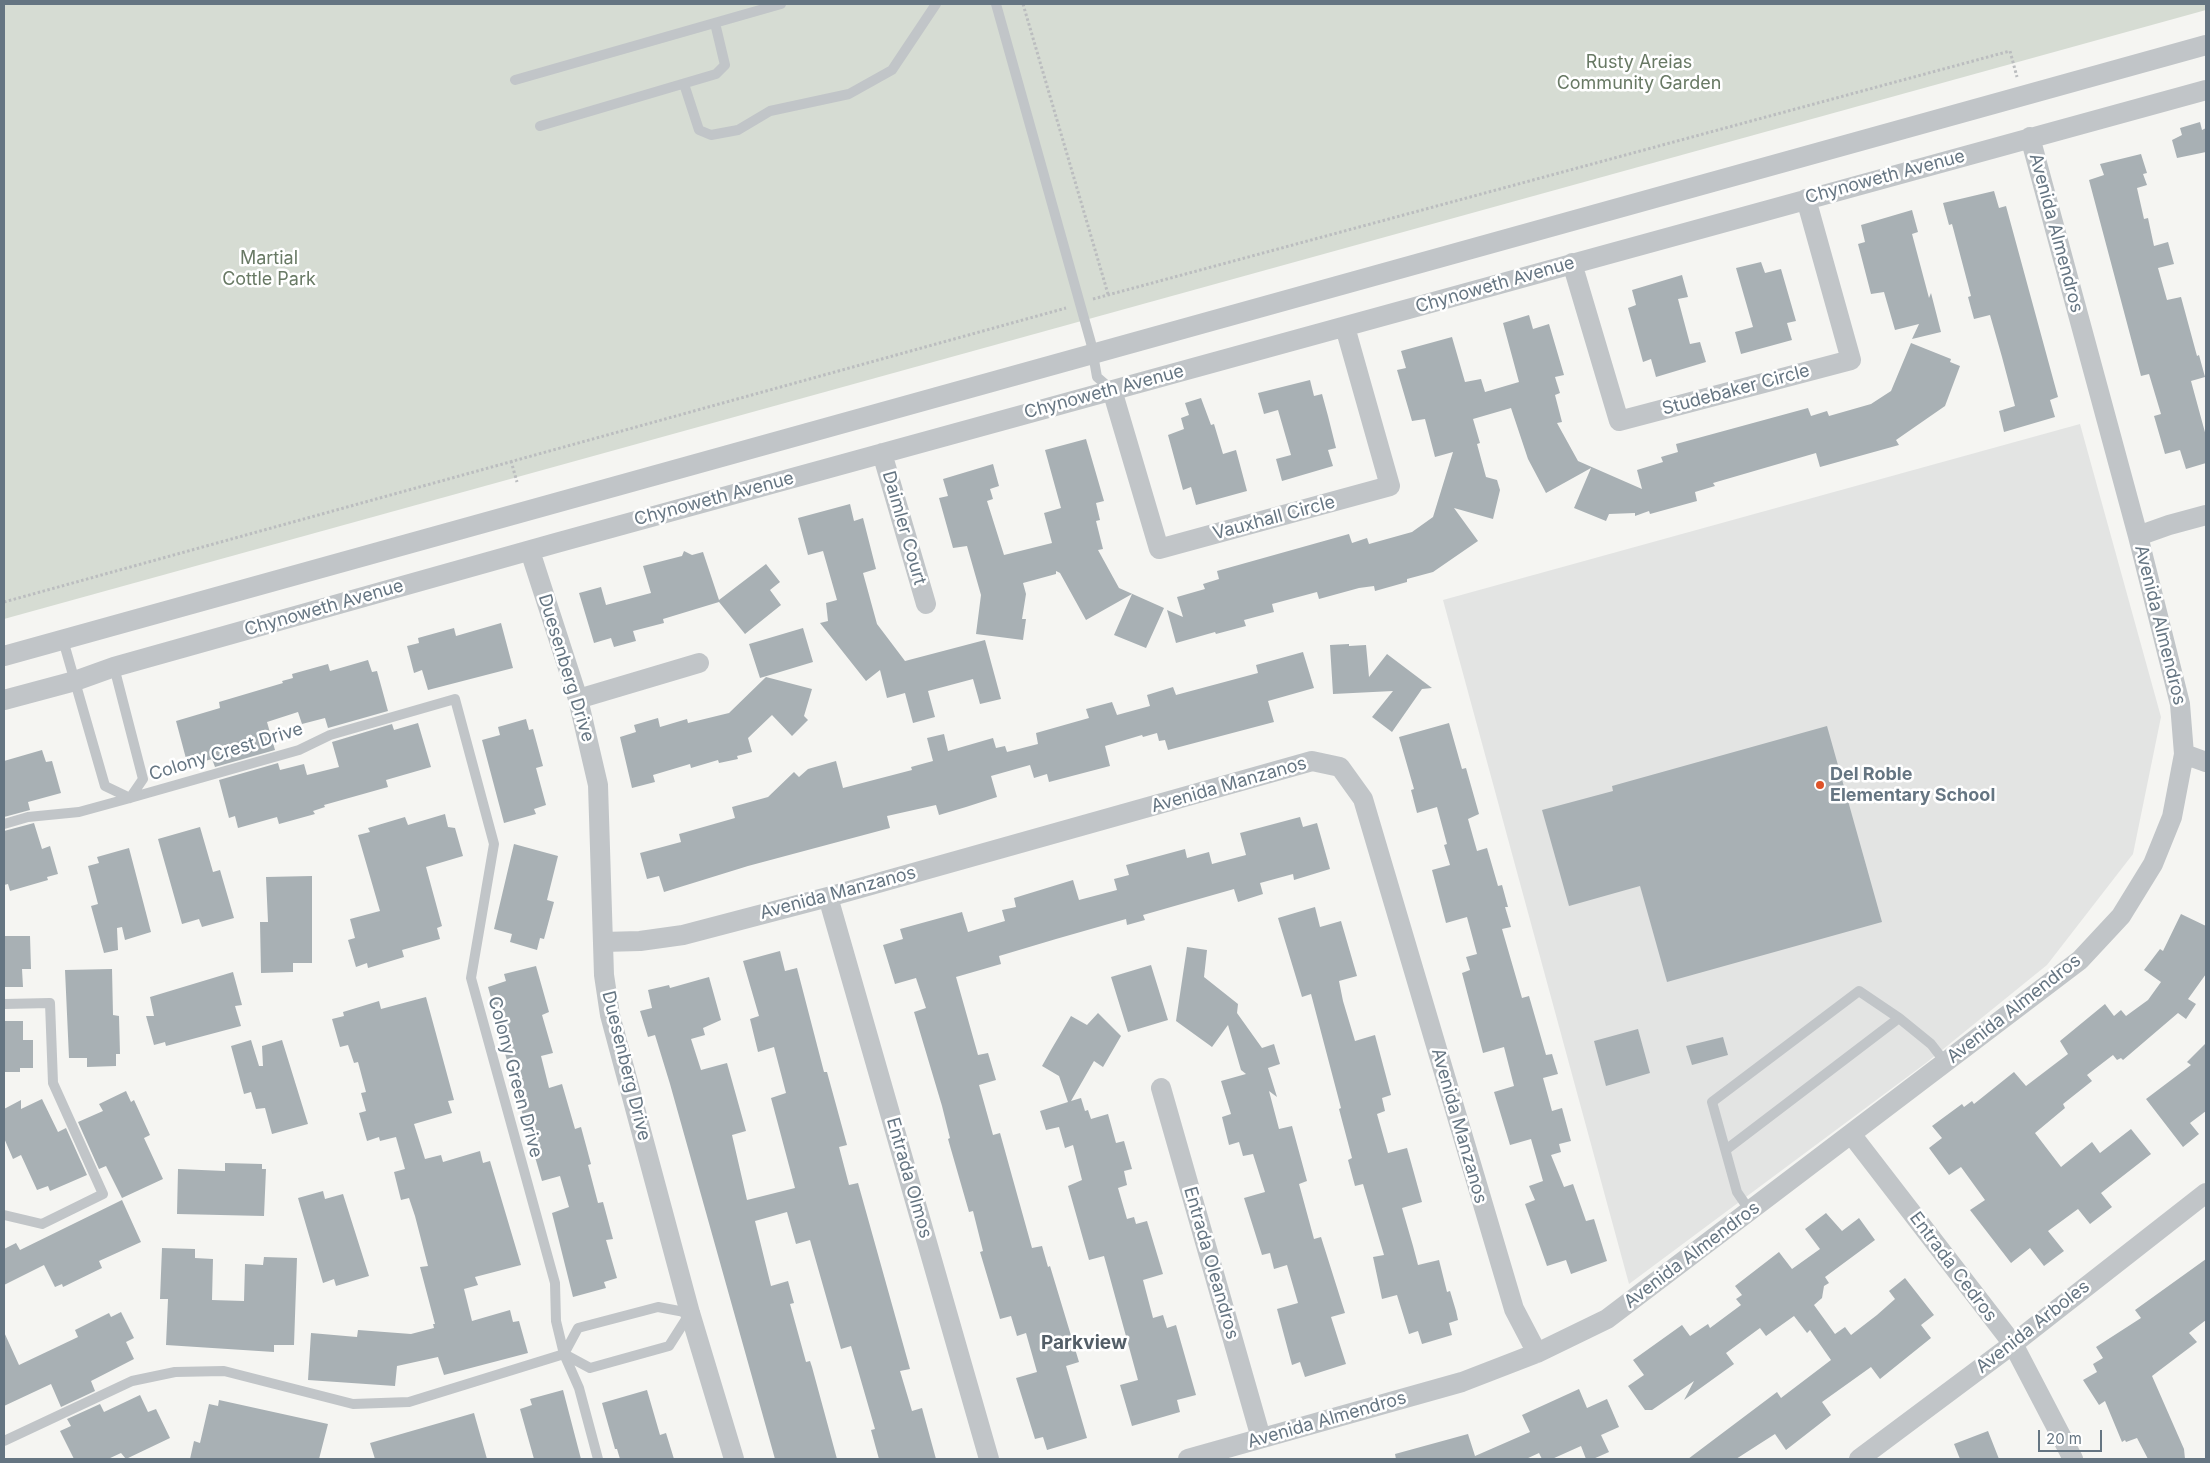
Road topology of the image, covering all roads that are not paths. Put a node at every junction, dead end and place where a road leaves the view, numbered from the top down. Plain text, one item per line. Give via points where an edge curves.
1 (781, 4) edge
2 (936, 4) edge
3 (996, 4) edge
4 (715, 23) junction
5 (2206, 45) edge
6 (515, 80) dead end
7 (684, 84) junction
8 (2206, 90) edge
9 (540, 126) dead end
10 (2030, 137) junction
11 (1806, 198) junction
12 (1572, 263) junction
13 (1345, 327) junction
14 (1092, 354) junction
15 (1112, 390) junction
16 (882, 453) junction
17 (2206, 515) edge
18 (2138, 536) junction
19 (530, 551) junction
20 (926, 604) dead end
21 (63, 640) junction
22 (4, 656) edge
23 (699, 664) dead end
24 (114, 667) junction
25 (74, 681) junction
26 (455, 699) joint
27 (578, 699) junction
28 (4, 700) edge
29 (2184, 754) junction
30 (2206, 762) edge
31 (130, 798) junction
32 (4, 824) edge
33 (828, 897) junction
34 (603, 942) junction
35 (4, 1004) edge
36 (1899, 1018) junction
37 (1945, 1062) junction
38 (1161, 1088) dead end
39 (1851, 1134) junction
40 (1727, 1149) junction
41 (2206, 1192) edge
42 (1750, 1211) junction
43 (4, 1215) edge
44 (690, 1313) junction
45 (2013, 1344) junction
46 (1536, 1353) junction
47 (564, 1354) junction
48 (1261, 1438) junction
49 (4, 1441) edge
50 (598, 1459) edge
51 (734, 1459) edge
52 (989, 1459) edge
53 (1188, 1459) edge
54 (1860, 1459) edge
55 (2072, 1459) edge

1 - 4 lane
2 - 7 lane via 892,70 849,94 770,111 738,130 711,135 700,130
3 - 14 lane
4 - 6 lane
4 - 7 lane via 725,65 716,74
5 - 14 street
7 - 9 lane
8 - 10 street, Chynoweth Avenue
10 - 11 street, Chynoweth Avenue
10 - 18 street, Avenida Almendros
11 - 12 street, Chynoweth Avenue
11 - 12 street, Studebaker Circle via 1850,360 1619,421
12 - 13 street, Chynoweth Avenue
13 - 15 street, Chynoweth Avenue
13 - 15 street, Vauxhall Circle via 1390,486 1168,547 1159,549
14 - 15 lane via 1098,377
14 - 21 street
15 - 16 street, Chynoweth Avenue
16 - 19 street, Chynoweth Avenue
16 - 20 street, Daimler Court
17 - 18 street
18 - 29 street, Avenida Almendros via 2180,704
19 - 24 street, Chynoweth Avenue
19 - 27 street, Duesenberg Drive
21 - 22 street
21 - 25 lane
23 - 27 street
24 - 25 street, Chynoweth Avenue
24 - 31 lane via 143,779
25 - 28 street, Chynoweth Avenue
25 - 31 lane via 105,786
26 - 31 lane, Colony Crest Drive via 330,735 299,750
26 - 47 lane, Colony Green Drive via 494,844 471,978 554,1283 556,1321
27 - 34 street, Duesenberg Drive via 598,785
29 - 30 street
29 - 37 street, Avenida Almendros via 2172,817 2153,864 2121,916 2080,960
31 - 32 lane, Colony Crest Drive via 79,812 28,817
33 - 34 street, Avenida Manzanos via 683,935
33 - 46 street, Avenida Manzanos via 1312,761 1340,767 1363,799 1514,1309
33 - 52 street, Entrada Olmos
34 - 44 street, Duesenberg Drive via 610,1015
35 - 43 lane via 50,1004 53,1082 103,1194 42,1224
36 - 37 lane via 1931,1044
36 - 40 lane
36 - 40 lane via 1859,992 1712,1102
37 - 39 street, Avenida Almendros
38 - 48 street, Entrada Oleandros
39 - 42 street, Avenida Almendros
39 - 45 street, Entrada Cedros
40 - 42 lane via 1738,1192
41 - 45 street, Avenida Arboles
42 - 46 street, Avenida Almendros via 1607,1319
44 - 47 lane via 658,1306 578,1328
44 - 47 lane via 669,1346 590,1368
44 - 51 street, Duesenberg Drive
45 - 54 street, Avenida Arboles
45 - 55 street, Entrada Cedros
46 - 48 street, Avenida Almendros via 1462,1382
47 - 49 lane via 409,1402 353,1404 224,1371 175,1372 132,1381
47 - 50 lane, Colony Green Drive via 579,1388
48 - 53 street, Avenida Almendros

